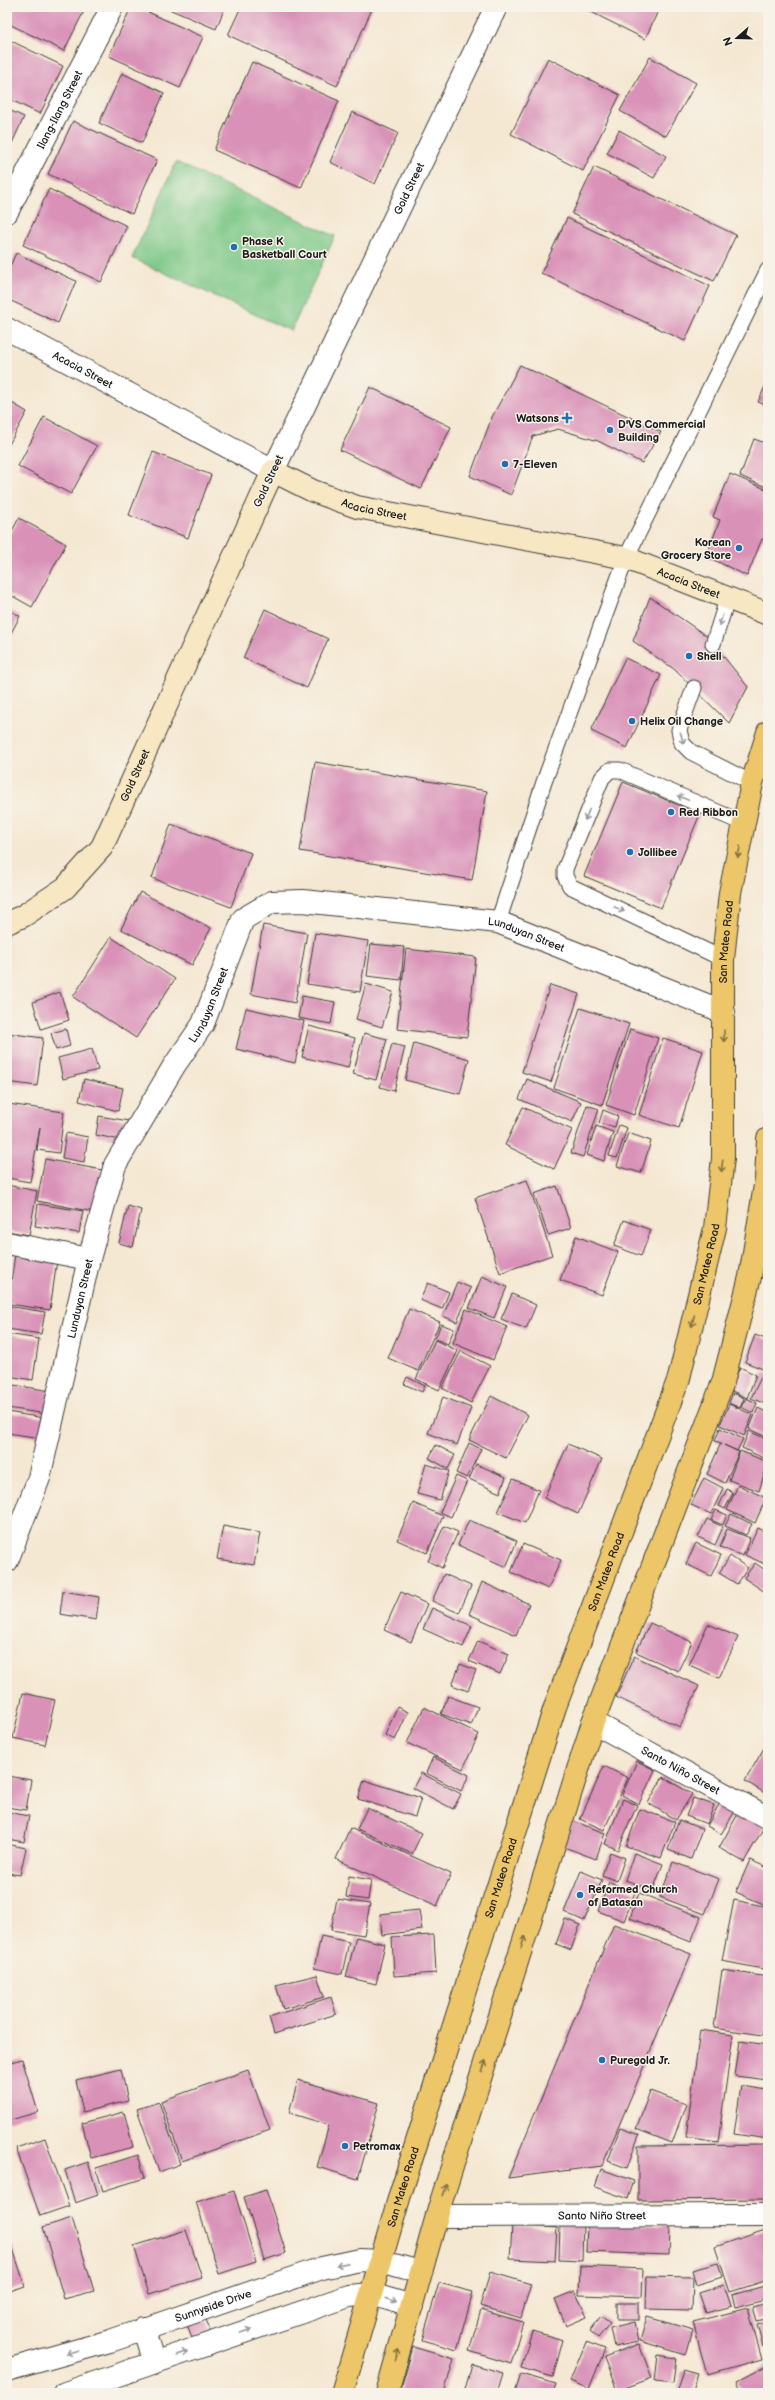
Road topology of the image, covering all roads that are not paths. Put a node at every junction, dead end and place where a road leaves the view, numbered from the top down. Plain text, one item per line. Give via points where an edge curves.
1 (112, 7) edge
2 (496, 7) edge
3 (7, 212) edge
4 (768, 270) edge
5 (7, 329) edge
6 (273, 471) junction
7 (626, 558) junction
8 (728, 597) junction
9 (768, 614) edge
10 (714, 644) dead end
11 (694, 688) dead end
12 (768, 732) edge
13 (752, 783) junction
14 (745, 824) junction
15 (498, 922) junction
16 (7, 923) edge
17 (723, 959) junction
18 (724, 1012) junction
19 (768, 1139) edge
20 (7, 1243) edge
21 (89, 1259) junction
22 (7, 1561) edge
23 (593, 1722) junction
24 (768, 1818) edge
25 (768, 2215) edge
26 (437, 2216) junction
27 (380, 2261) junction
28 (420, 2272) junction
29 (371, 2294) junction
30 (412, 2306) junction
31 (143, 2328) junction
32 (154, 2363) junction
33 (7, 2370) edge
34 (65, 2393) edge
35 (342, 2393) edge
36 (387, 2393) edge

1 - 3 street, Ilang-Ilang Street
2 - 6 street, Gold Street
4 - 7 lane
5 - 6 street, Acacia Street
6 - 7 street, Acacia Street via 313,491 357,507
6 - 16 street, Gold Street via 102,847 65,888 23,916
7 - 8 street, Acacia Street
7 - 15 lane via 544,782
8 - 9 street, Acacia Street
8 -> 10 lane
11 -> 13 lane via 680,730 682,743 692,752
12 - 13 main road, San Mateo Road
13 - 14 main road, San Mateo Road
14 -> 17 main road, San Mateo Road via 730,893
14 -> 17 lane via 620,770 610,770 602,778 566,869 565,876 570,886
15 - 18 street, Lunduyan Street
15 - 21 street, Lunduyan Street via 303,901 272,902 243,919 203,1024 174,1066 115,1165
17 - 18 main road, San Mateo Road
18 -> 27 main road, San Mateo Road via 723,1158 715,1228 679,1378 555,1707
19 - 23 main road via 766,1179 750,1277 723,1382
20 - 21 street
21 - 22 street, Lunduyan Street via 39,1478
23 - 24 street, Santo Niño Street
26 -> 23 main road
25 - 26 street, Santo Niño Street
26 - 28 main road
27 - 28 street, Sunnyside Drive
27 - 29 main road, San Mateo Road
27 -> 31 street, Sunnyside Drive via 360,2260 322,2268
28 - 30 main road
29 -> 30 street
32 -> 29 street via 331,2301
29 - 35 main road, San Mateo Road
36 -> 30 main road
31 - 32 street
31 -> 33 street, Sunnyside Drive via 110,2341
32 - 34 street

